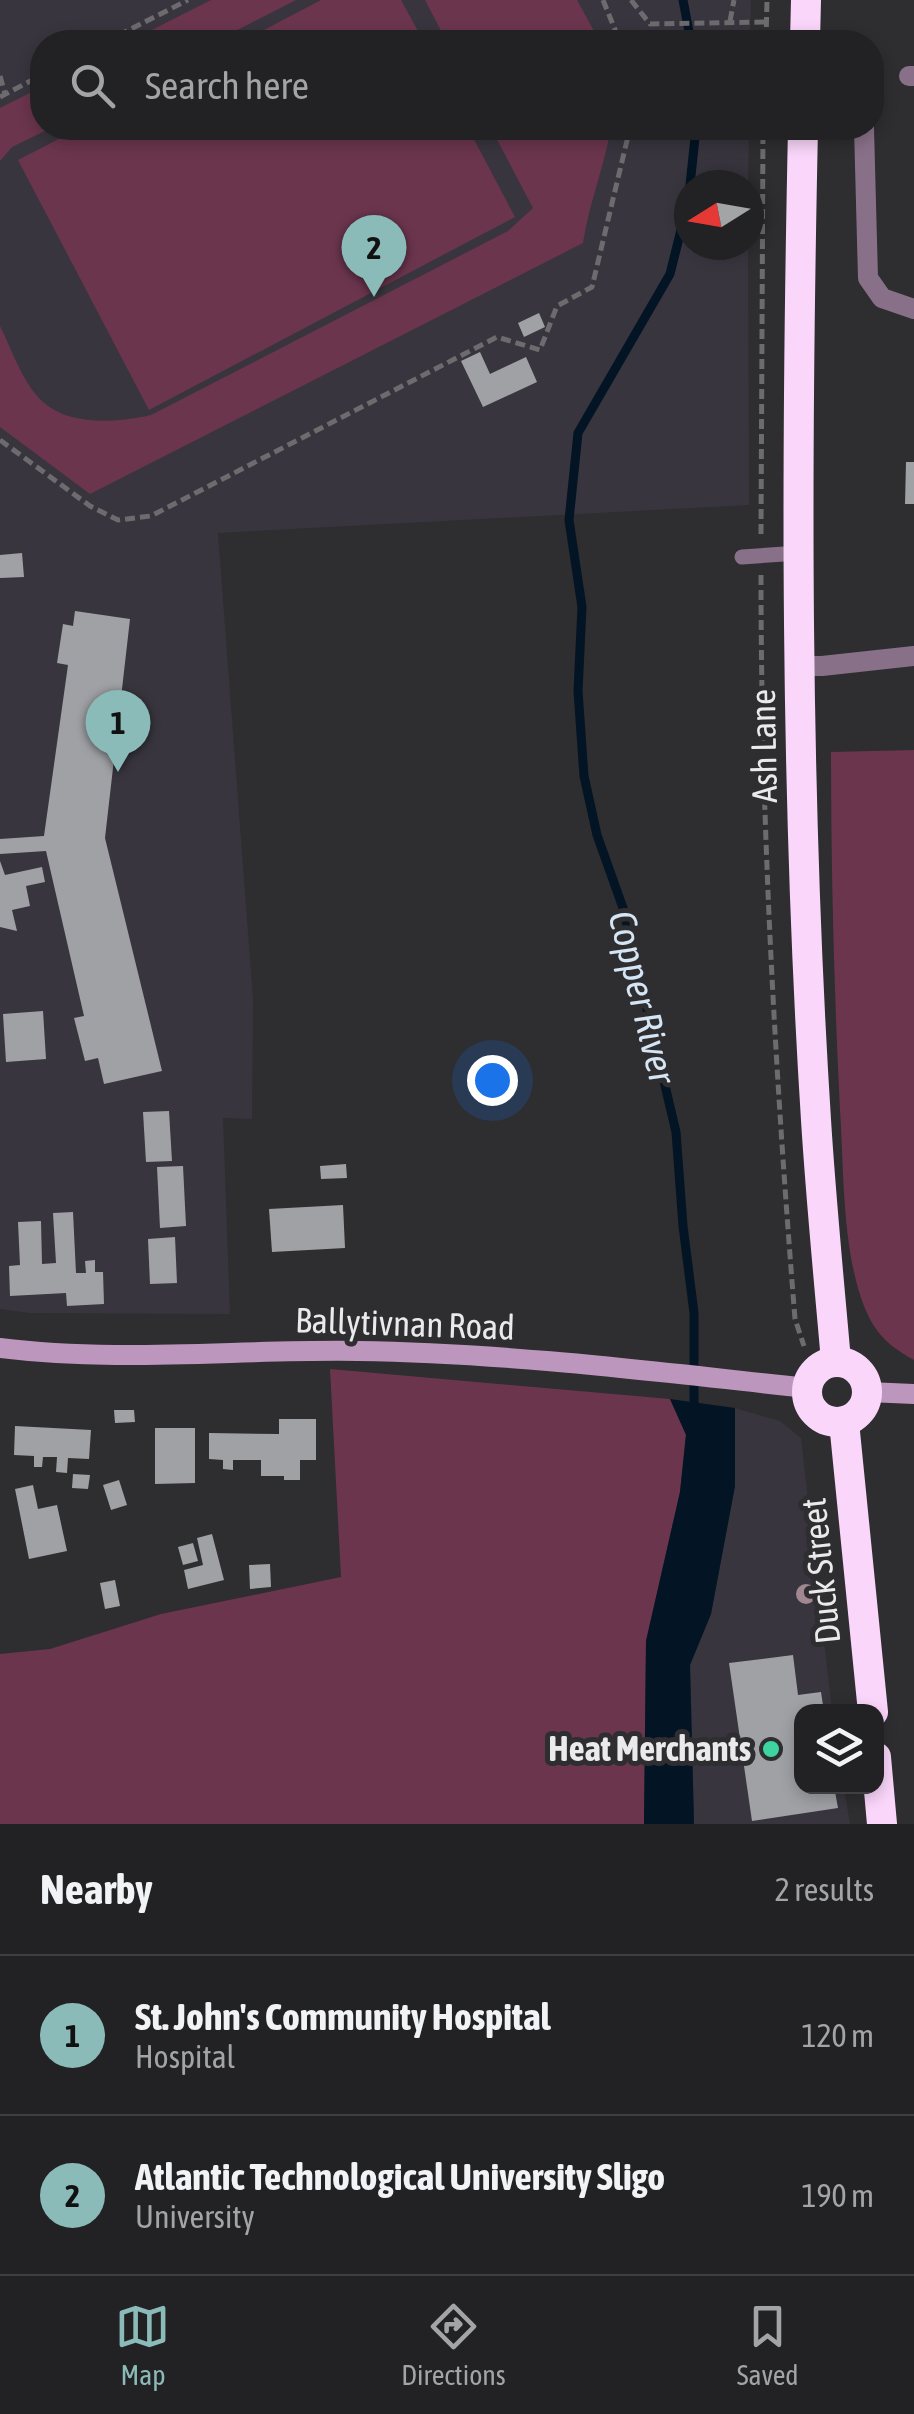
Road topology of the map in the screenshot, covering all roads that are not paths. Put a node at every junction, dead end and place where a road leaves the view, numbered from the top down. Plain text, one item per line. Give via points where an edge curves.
1 (806, 0) edge
2 (805, 30) edge
3 (803, 140) edge
4 (864, 140) edge
5 (914, 309) edge
6 (799, 552) junction
7 (742, 558) dead end
8 (914, 656) edge
9 (800, 666) junction
10 (0, 1348) edge
11 (836, 1361) junction
12 (807, 1388) junction
13 (868, 1392) junction
14 (914, 1394) edge
15 (844, 1422) junction
16 (871, 1704) edge
17 (879, 1794) edge
18 (882, 1824) edge

1 - 2 highway
3 - 6 highway, Ash Lane
4 - 5 street via 868,278 882,298
6 - 7 lane
6 - 9 highway, Ash Lane
8 - 9 street
9 - 11 highway, Ash Lane via 816,1119
10 - 12 street, Ballytivnan Road via 502,1358
11 - 12 highway via 813,1372
11 - 13 highway via 862,1373
12 - 15 highway via 816,1414
13 - 14 street
13 - 15 highway via 861,1411
15 - 16 highway, Duck Street
17 - 18 highway

